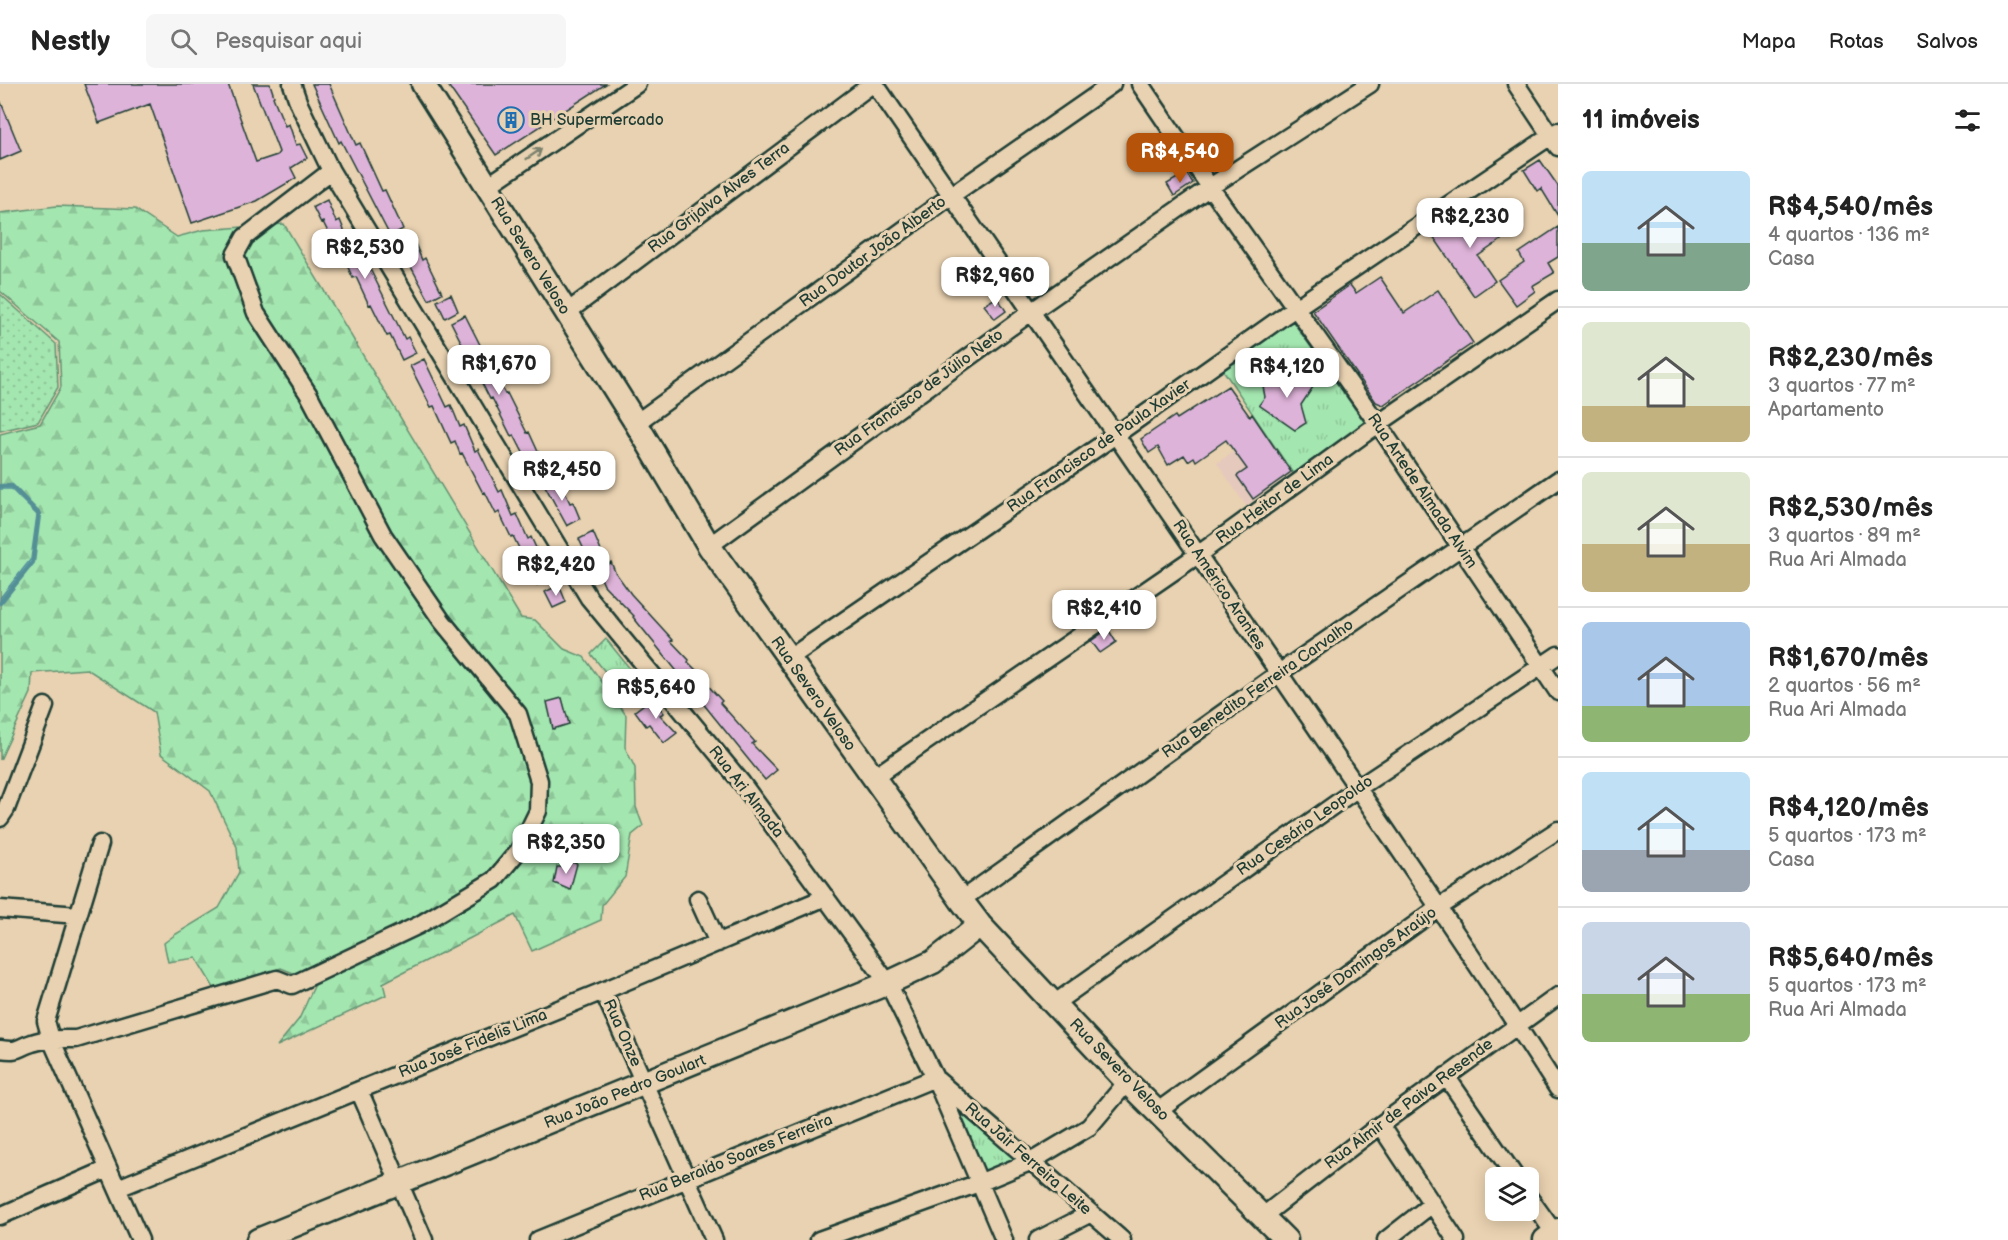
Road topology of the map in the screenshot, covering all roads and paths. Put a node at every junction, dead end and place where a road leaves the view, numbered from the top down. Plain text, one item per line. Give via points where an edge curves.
1 (292, 84) edge
2 (423, 84) edge
3 (637, 84) edge
4 (874, 84) edge
5 (1113, 84) edge
6 (1140, 84) edge
7 (1370, 84) edge
8 (1516, 84) edge
9 (1556, 138) edge
10 (331, 171) junction
11 (486, 187) junction
12 (1210, 187) junction
13 (952, 195) junction
14 (1558, 300) edge
15 (1296, 308) junction
16 (1031, 312) junction
17 (566, 313) junction
18 (636, 423) junction
19 (1378, 424) junction
20 (1117, 434) junction
21 (1558, 480) edge
22 (709, 546) junction
23 (1459, 548) junction
24 (1199, 554) junction
25 (1558, 654) edge
26 (789, 659) junction
27 (1540, 667) junction
28 (1279, 673) junction
29 (1558, 692) edge
30 (45, 706) dead end
31 (873, 778) junction
32 (1358, 788) junction
33 (0, 818) edge
34 (1558, 830) edge
35 (100, 844) dead end
36 (826, 897) junction
37 (698, 899) dead end
38 (961, 900) junction
39 (1438, 908) junction
40 (0, 909) edge
41 (78, 915) junction
42 (980, 925) junction
43 (717, 943) junction
44 (888, 983) junction
45 (603, 991) junction
46 (1558, 996) edge
47 (1055, 1003) junction
48 (1517, 1024) junction
49 (51, 1039) junction
50 (8, 1050) edge
51 (0, 1059) edge
52 (1446, 1076) junction
53 (935, 1078) junction
54 (1127, 1082) junction
55 (644, 1084) junction
56 (1558, 1089) edge
57 (359, 1090) junction
58 (1158, 1111) junction
59 (1380, 1125) junction
60 (1032, 1161) junction
61 (1508, 1167) edge
62 (108, 1169) junction
63 (686, 1178) junction
64 (401, 1183) junction
65 (979, 1183) junction
66 (118, 1188) junction
67 (1432, 1204) junction
68 (1539, 1212) edge
69 (1091, 1213) junction
70 (0, 1216) edge
71 (1263, 1216) junction
72 (1554, 1235) edge
73 (140, 1240) edge
74 (258, 1240) edge
75 (424, 1240) edge
76 (538, 1240) edge
77 (714, 1240) edge
78 (819, 1240) edge
79 (1004, 1240) edge
80 (1038, 1240) edge
81 (1122, 1240) edge
82 (1286, 1240) edge
83 (1386, 1240) edge
84 (1456, 1240) edge

1 - 10 street, Rua Ari Almada
2 - 11 street, Rua Severo Veloso
11 -> 3 street
4 - 13 street, Rua Américo Arantes
4 - 17 street, Rua Grijalva Alves Terra
5 - 13 street, Rua Doutor João Alberto
6 - 12 street, Rua Artede Almada Alvim
7 - 12 street, Rua Francisco de Júlio Neto
8 - 9 street
9 - 15 street, Rua Francisco de Paula Xavier
10 - 36 street, Rua Ari Almada via 589,598 741,782
10 - 49 street via 245,237 236,255 256,313 309,395 383,535 442,621 518,714 539,781 538,811 519,850 494,880 419,925 303,980 292,985 277,979 76,1039
11 - 17 street, Rua Severo Veloso
12 - 15 street, Rua Artede Almada Alvim
12 - 16 street, Rua Francisco de Júlio Neto
13 - 16 street, Rua Américo Arantes
13 - 18 street, Rua Doutor João Alberto
14 - 19 street, Rua Heitor de Lima
15 - 19 street, Rua Artede Almada Alvim
15 - 20 street, Rua Francisco de Paula Xavier
16 - 20 street, Rua Américo Arantes
16 - 22 street, Rua Francisco de Júlio Neto
17 - 18 street, Rua Severo Veloso
18 - 22 street, Rua Severo Veloso
19 - 23 street, Rua Artede Almada Alvim
19 - 24 street, Rua Heitor de Lima
20 - 24 street, Rua Américo Arantes
20 - 26 street, Rua Francisco de Paula Xavier
21 - 23 street, Rua Benedito Ferreira Carvalho
22 - 26 street, Rua Severo Veloso
23 - 27 street, Rua Artede Almada Alvim
23 - 28 street, Rua Benedito Ferreira Carvalho
24 - 28 street, Rua Américo Arantes
24 - 31 street, Rua Heitor de Lima
25 - 27 street, Rua Cesário Leopoldo
26 - 31 street, Rua Severo Veloso
27 - 29 street, Rua Artede Almada Alvim
27 - 32 street, Rua Cesário Leopoldo
28 - 32 street, Rua Américo Arantes
28 - 38 street, Rua Benedito Ferreira Carvalho
30 - 33 street
31 - 38 street, Rua Severo Veloso
32 - 39 street, Rua Américo Arantes
32 - 47 street, Rua Cesário Leopoldo
34 - 39 street, Rua José Domingos Araújo
35 - 41 street
36 - 43 street, Rua José Fidelis Lima
36 - 44 street, Rua Ari Almada
37 - 43 street
38 - 42 street, Rua Severo Veloso
39 - 48 street, Rua Américo Arantes
39 - 58 street, Rua José Domingos Araújo
40 - 41 street
41 - 49 street via 46,1021
42 - 44 street, Rua João Pedro Goulart via 933,962
42 - 47 street, Rua Severo Veloso
43 - 45 street, Rua José Fidelis Lima
44 - 53 street, Rua Ari Almada
44 - 55 street, Rua João Pedro Goulart
45 - 55 street, Rua Onze
45 - 57 street, Rua José Fidelis Lima
46 - 48 street, Rua Almir de Paiva Resende
47 - 54 street, Rua Severo Veloso
48 - 52 street, Rua Almir de Paiva Resende
48 - 56 street, Rua Américo Arantes
49 - 50 street
49 - 62 street
50 - 51 street
52 - 59 street, Rua Almir de Paiva Resende
52 - 61 street
53 - 60 street, Rua Jair Ferreira Leite
53 - 63 street, Rua Beraldo Soares Ferreira
53 - 65 street, Rua Ari Almada
54 - 58 street, Rua Severo Veloso
54 - 60 street via 1089,1127
55 - 63 street, Rua Onze
55 - 64 street, Rua João Pedro Goulart
57 - 64 street
57 - 66 street, Rua José Fidelis Lima
58 - 71 street, Rua Severo Veloso
59 - 67 street
59 - 71 street, Rua Almir de Paiva Resende
60 - 65 street
60 - 69 street, Rua Jair Ferreira Leite
62 - 66 street
62 - 70 street
63 - 76 street, Rua Beraldo Soares Ferreira
63 - 77 street, Rua Onze
64 - 74 street, Rua João Pedro Goulart
64 - 75 street
65 - 78 street
65 - 79 street, Rua Ari Almada
66 - 73 street
67 - 83 street
67 - 84 street
68 - 72 street
69 - 80 street
69 - 81 street, Rua Jair Ferreira Leite
71 - 82 street, Rua Severo Veloso

